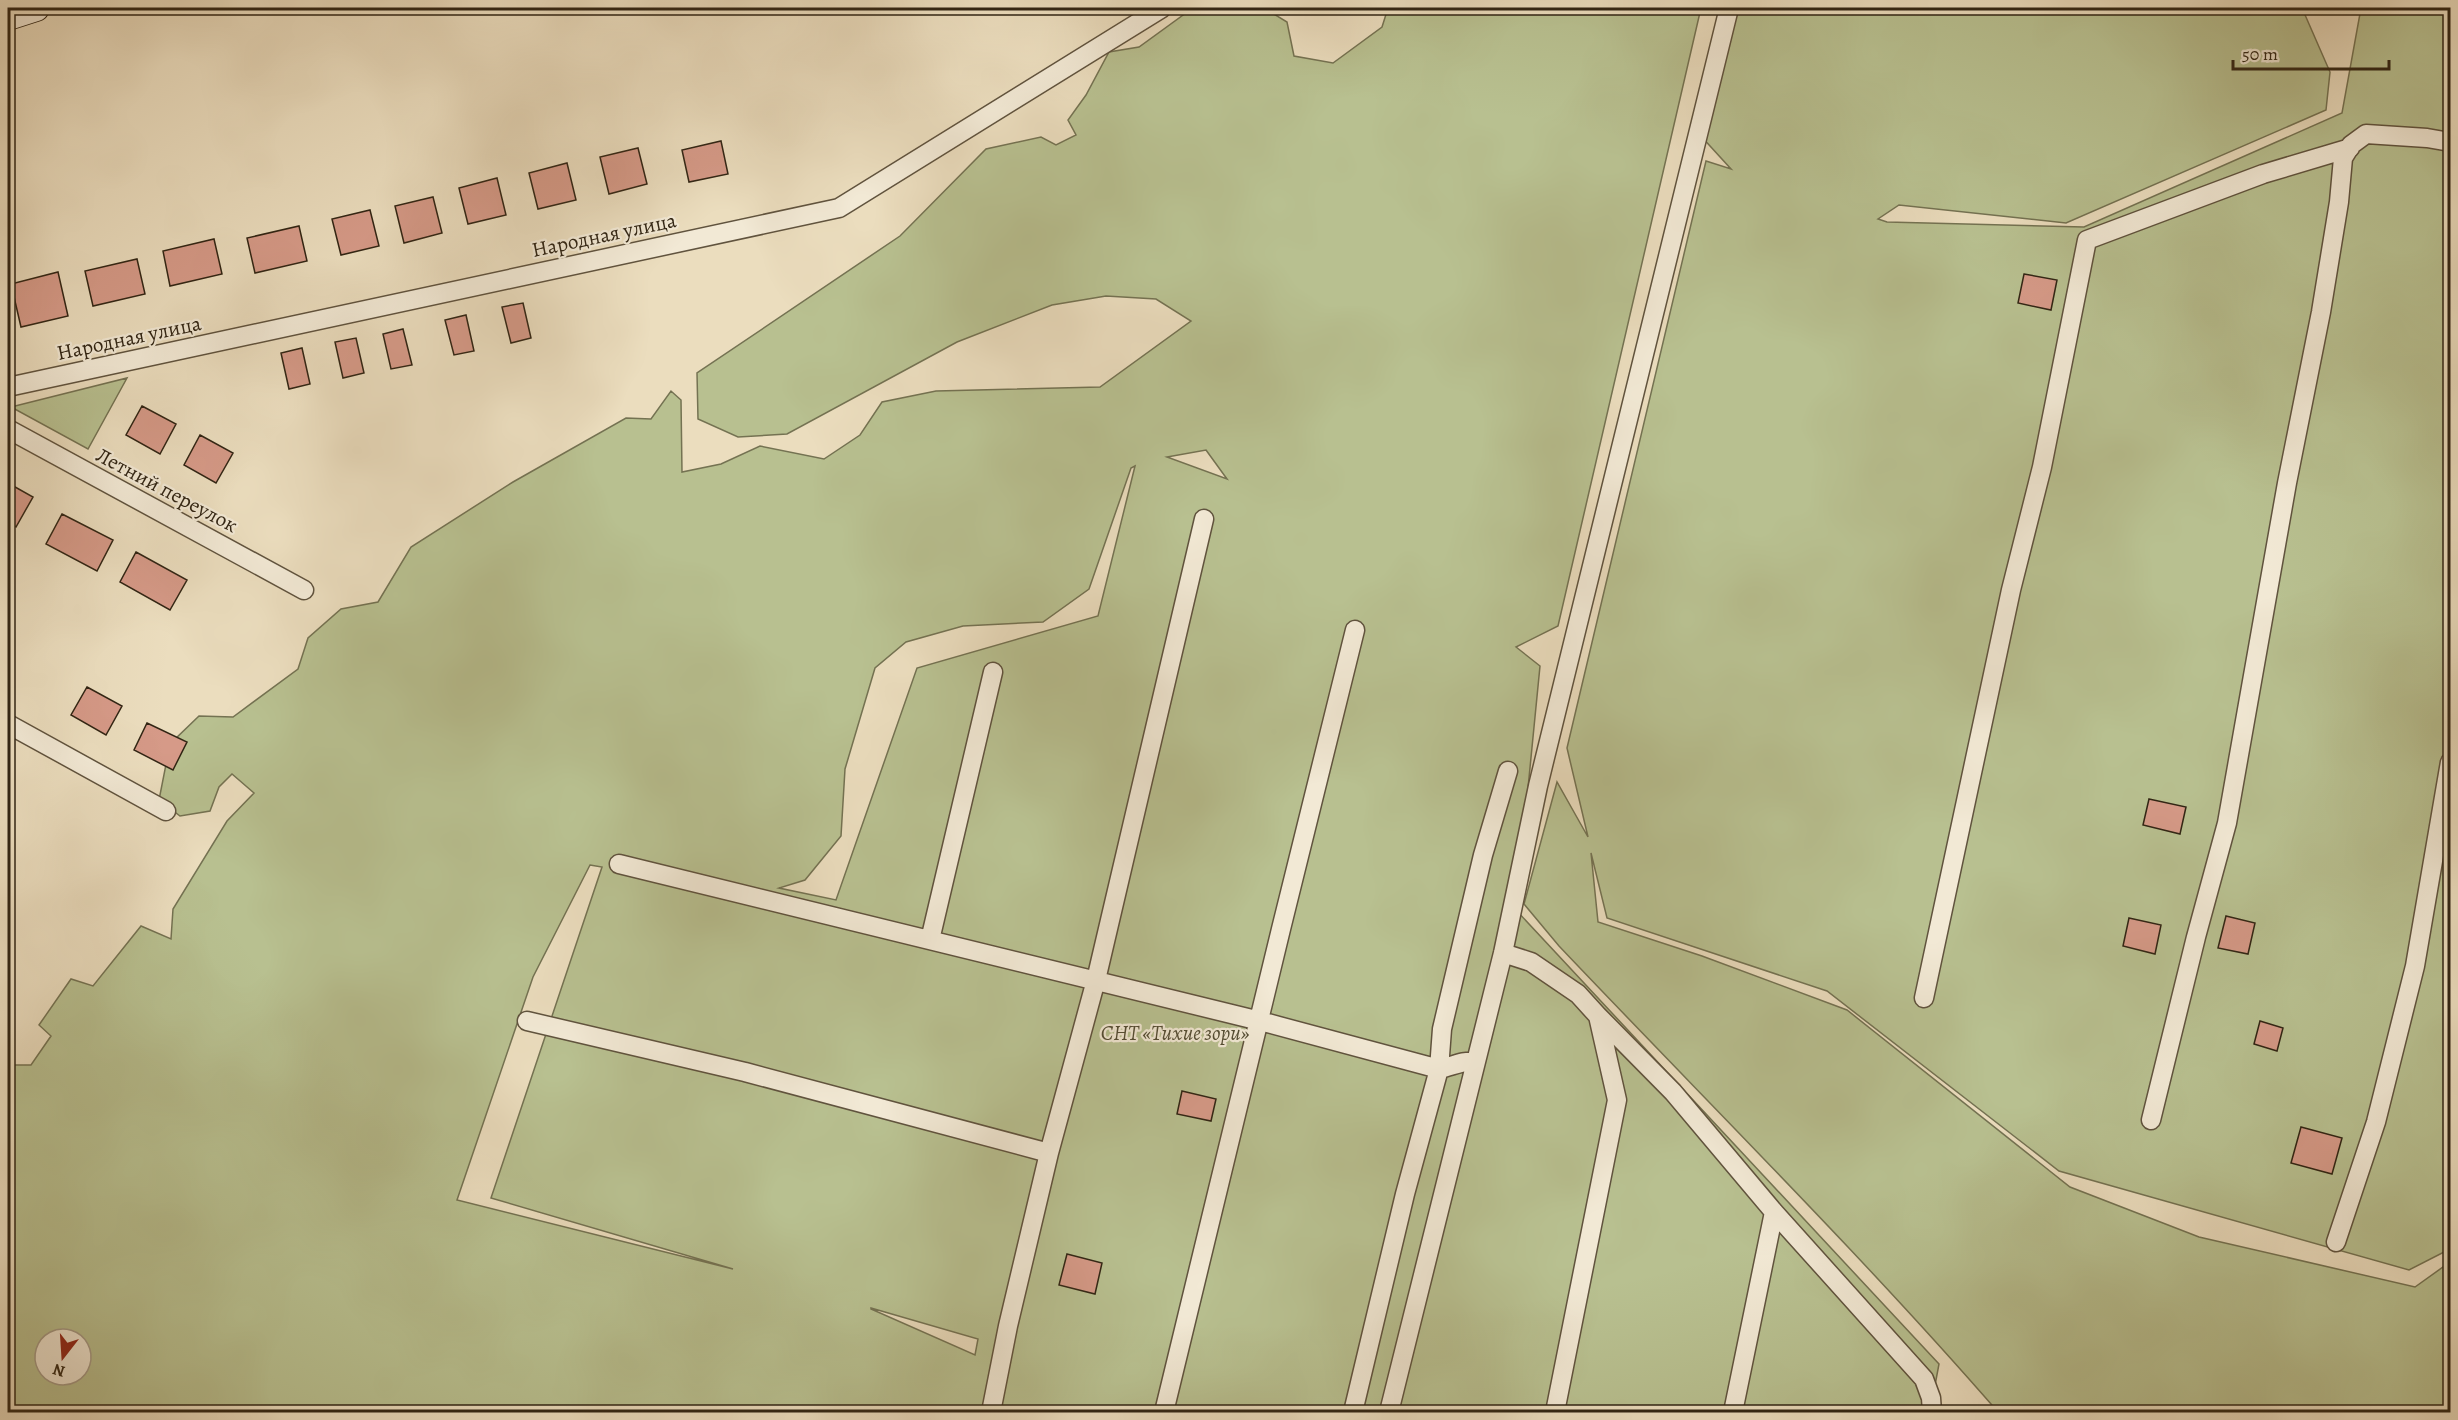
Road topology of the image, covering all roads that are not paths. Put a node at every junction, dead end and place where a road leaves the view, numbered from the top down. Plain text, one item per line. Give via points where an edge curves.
1 (36, 8) edge
2 (1162, 8) edge
3 (1729, 8) edge
4 (8, 16) edge
5 (2451, 142) edge
6 (2350, 148) junction
7 (8, 387) edge
8 (8, 429) edge
9 (1204, 519) dead end
10 (304, 590) dead end
11 (1355, 630) dead end
12 (993, 672) dead end
13 (8, 724) edge
14 (2451, 762) edge
15 (1508, 771) dead end
16 (166, 811) dead end
17 (619, 864) dead end
18 (930, 940) junction
19 (1503, 953) junction
20 (1096, 980) junction
21 (1924, 998) dead end
22 (1598, 1016) junction
23 (526, 1021) dead end
24 (1260, 1021) junction
25 (1474, 1062) junction
26 (1439, 1069) junction
27 (2151, 1120) dead end
28 (1049, 1154) junction
29 (1774, 1212) junction
30 (2336, 1242) dead end
31 (991, 1413) edge
32 (1164, 1413) edge
33 (1353, 1413) edge
34 (1389, 1413) edge
35 (1555, 1413) edge
36 (1733, 1413) edge
37 (1932, 1413) edge

1 - 4 main road
2 - 7 street, Народная улица via 839,208
3 - 19 street via 1538,786
5 - 6 street via 2366,134
6 - 21 street via 2264,174 2087,240 2042,466 2011,590
6 - 27 street via 2343,158 2321,312 2282,506 2227,823
8 - 10 street, Летний переулок
9 - 20 street
11 - 24 street
12 - 18 street
13 - 16 street
14 - 30 street via 2415,966 2376,1122
15 - 26 street via 1483,855 1442,1029
17 - 18 street
18 - 20 street
19 - 22 street via 1531,962 1578,994
19 - 25 street
20 - 24 street
20 - 28 street
22 - 29 street via 1673,1092
22 - 35 street via 1617,1100
23 - 28 street via 745,1072
24 - 26 street
24 - 32 street
25 - 26 street via 1466,1060
25 - 34 street
26 - 33 street
28 - 31 street
29 - 36 street
29 - 37 street via 1924,1379

